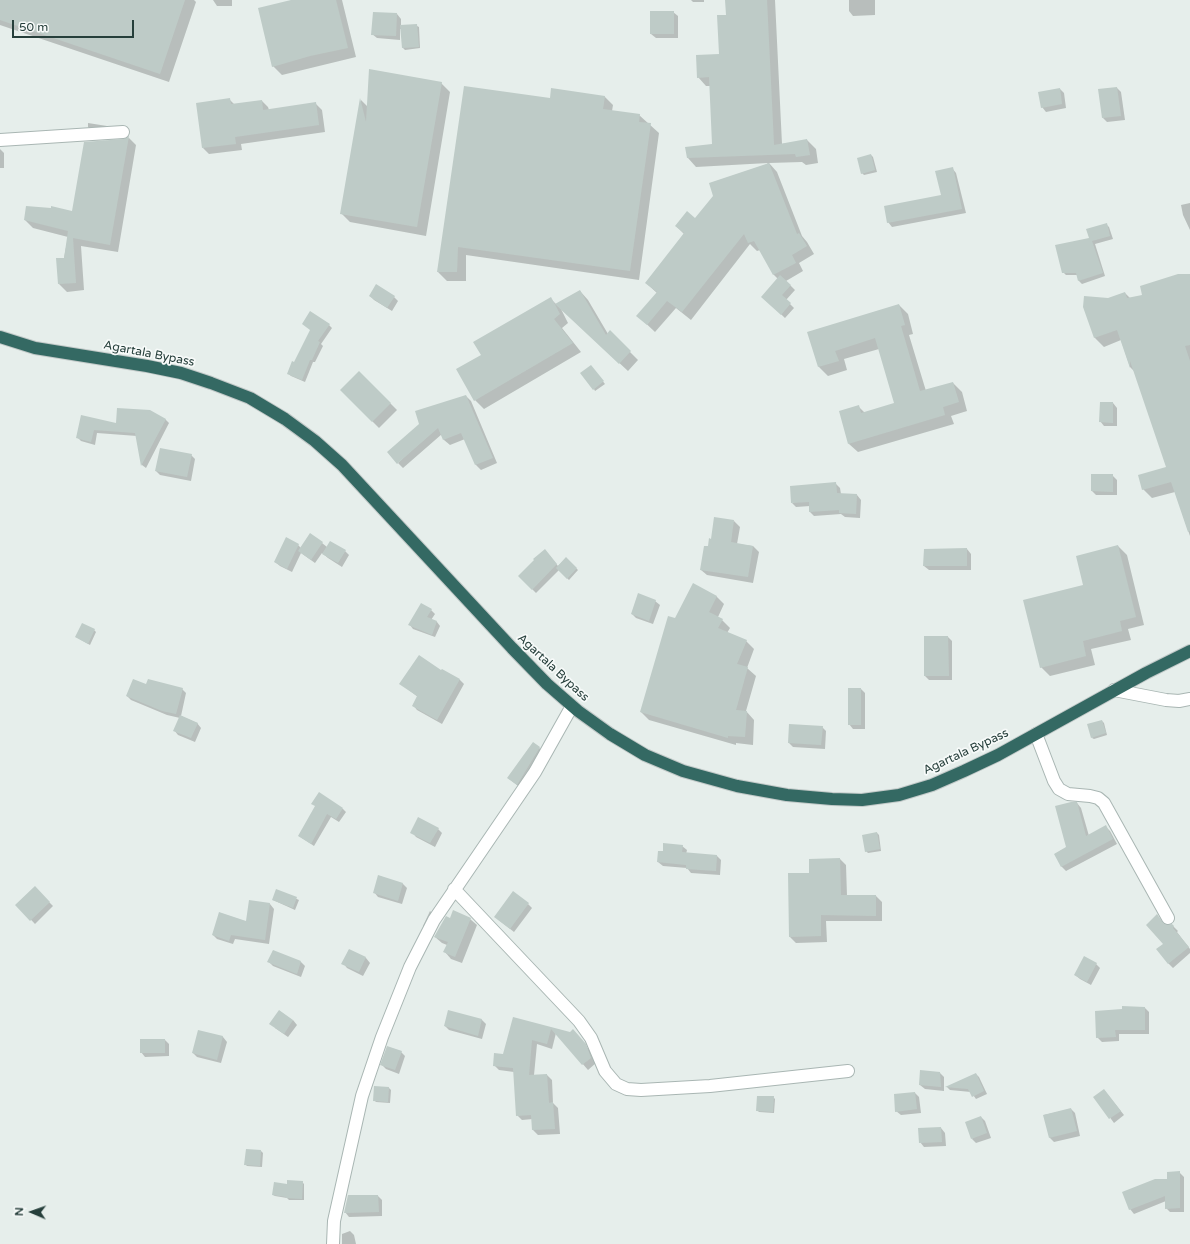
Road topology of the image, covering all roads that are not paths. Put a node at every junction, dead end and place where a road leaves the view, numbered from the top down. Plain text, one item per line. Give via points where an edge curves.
1 (123, 132) dead end
2 (0, 140) edge
3 (0, 336) edge
4 (1190, 651) edge
5 (1114, 690) junction
6 (1190, 699) edge
7 (572, 706) junction
8 (1036, 734) junction
9 (454, 889) junction
10 (1168, 918) dead end
11 (848, 1071) dead end
12 (333, 1244) edge

1 - 2 street
3 - 7 highway, Agartala Bypass via 35,348 181,373 250,398 285,419 342,465 507,643
4 - 5 highway, Agartala Bypass
5 - 6 street via 1166,700
5 - 8 highway, Agartala Bypass
7 - 8 highway, Agartala Bypass via 610,734 645,755 683,771 737,786 787,795 832,799 862,800 900,795 932,785
7 - 9 street via 535,772
8 - 10 street via 1059,789 1068,794 1098,798 1104,804
9 - 11 street via 579,1021 591,1038 605,1071 616,1084 627,1089 649,1090
9 - 12 street via 434,920 410,967 382,1037 362,1096 334,1221

